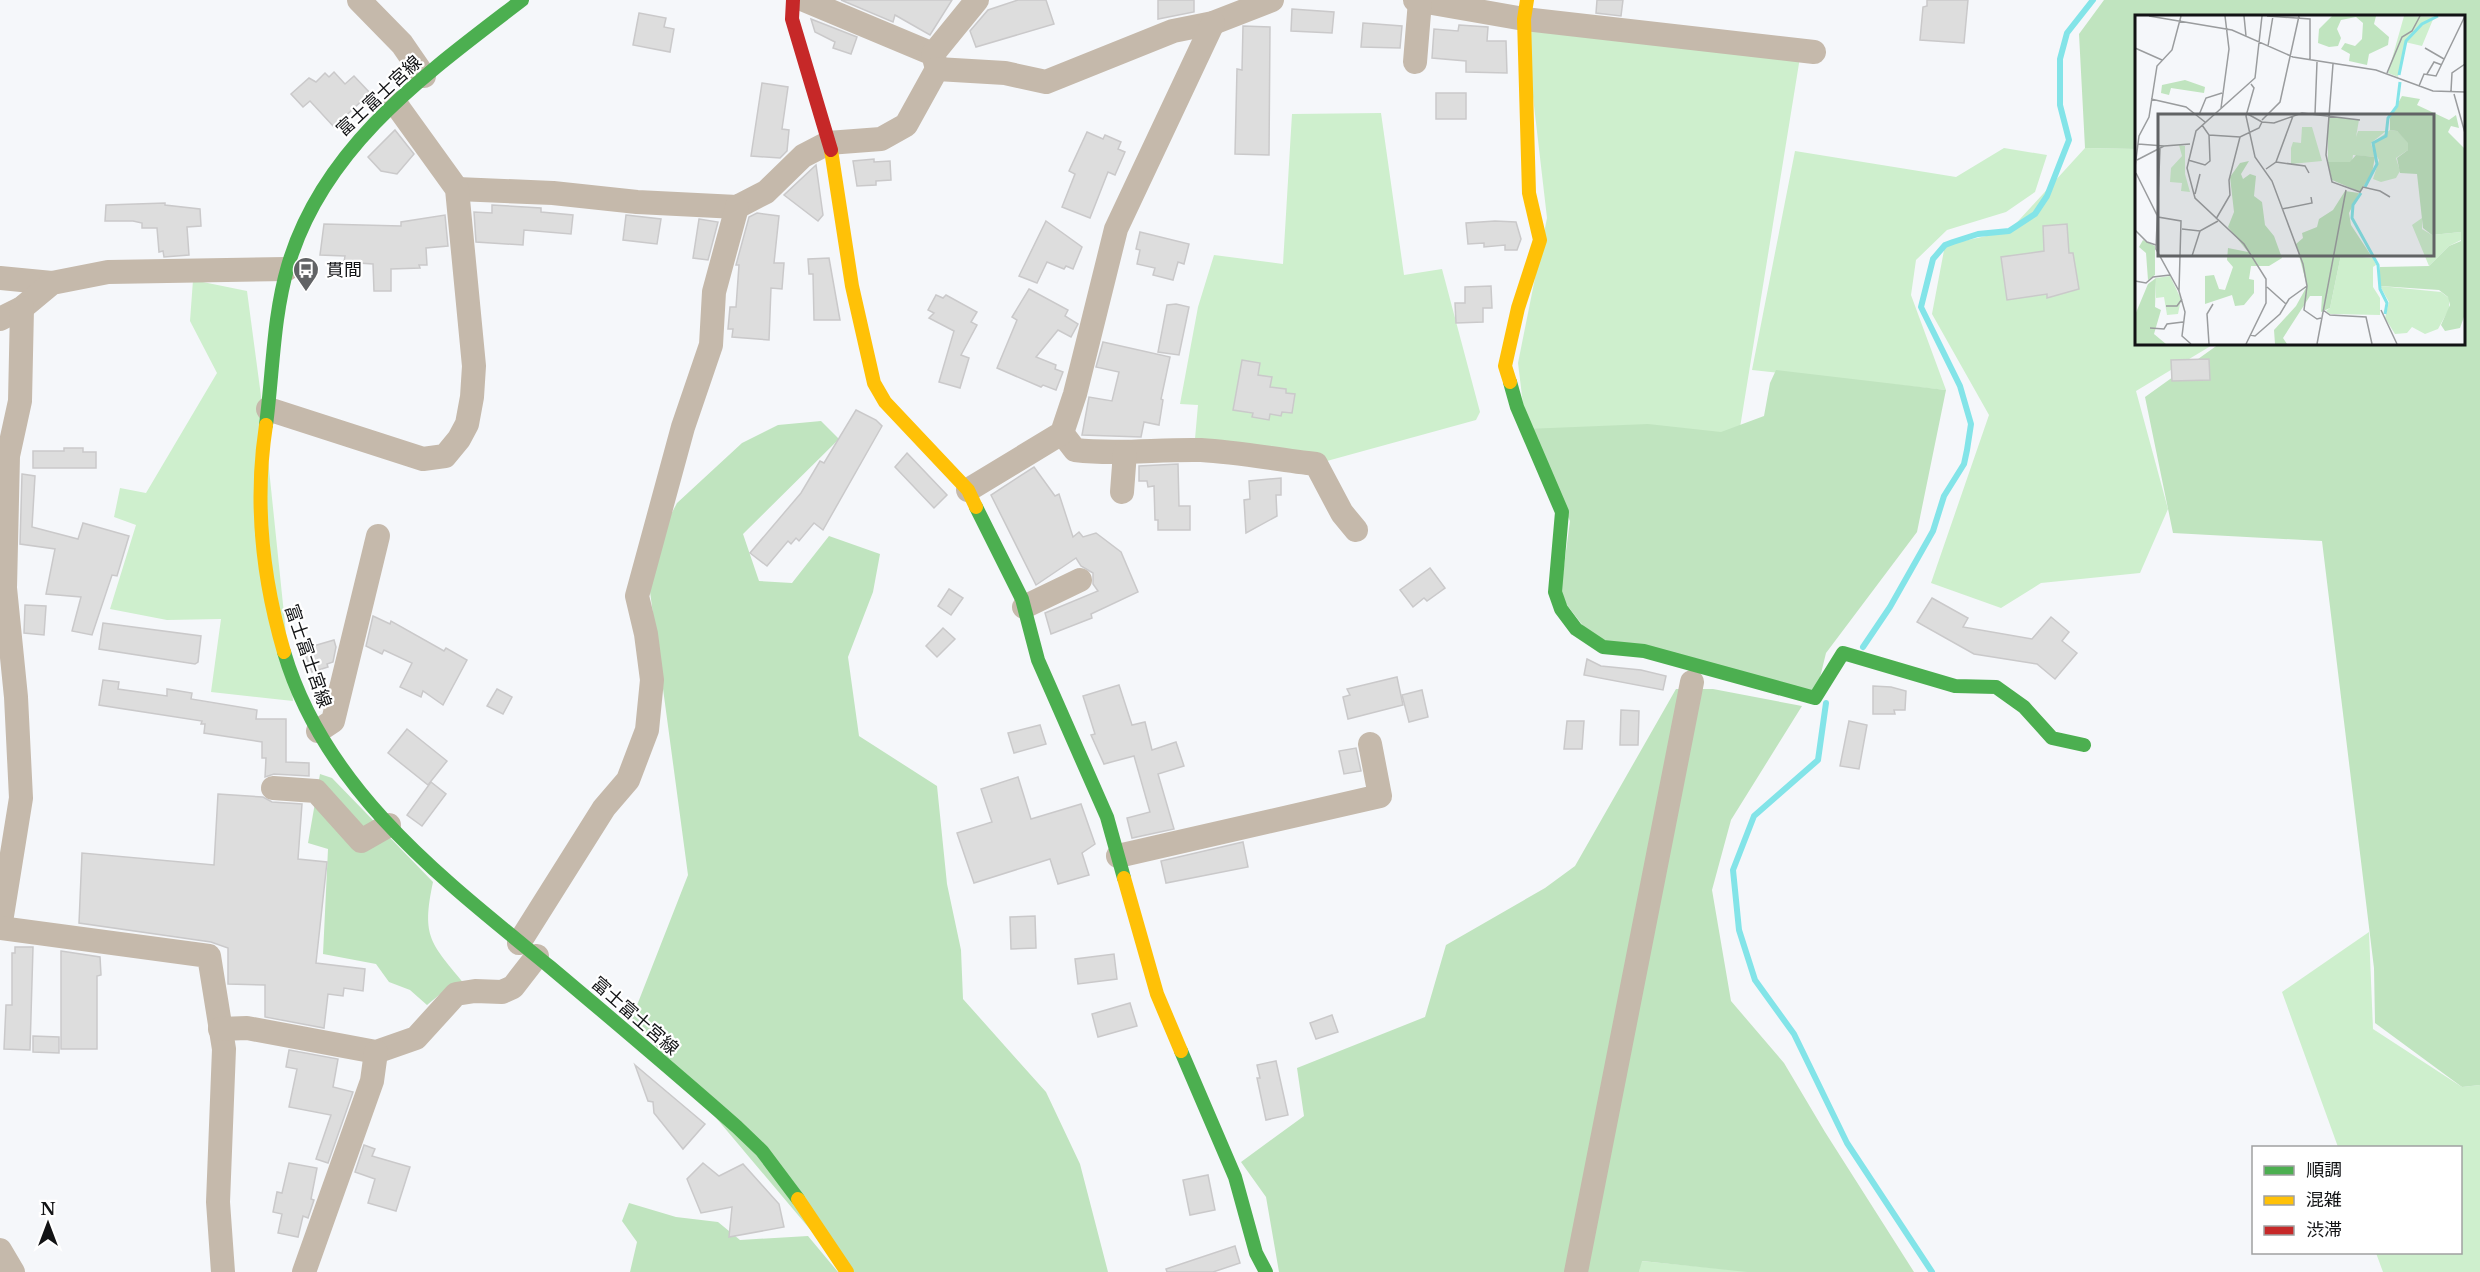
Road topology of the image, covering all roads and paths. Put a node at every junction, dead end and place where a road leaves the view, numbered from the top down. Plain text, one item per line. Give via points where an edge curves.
1 (522, 0) edge
2 (793, 0) edge
3 (804, 0) edge
4 (977, 0) edge
5 (1272, 0) edge
6 (1418, 0) edge
7 (372, 4) edge
8 (1525, 9) edge
9 (1213, 22) junction
10 (1814, 52) dead end
11 (935, 62) junction
12 (1415, 62) dead end
13 (424, 76) junction
14 (395, 103) junction
15 (828, 143) junction
16 (458, 189) junction
17 (737, 207) junction
18 (287, 269) junction
19 (0, 278) edge
20 (52, 283) junction
21 (22, 308) junction
22 (0, 320) edge
23 (268, 409) junction
24 (1062, 433) junction
25 (1125, 452) junction
26 (968, 490) junction
27 (1122, 492) dead end
28 (1356, 530) dead end
29 (378, 536) dead end
30 (1080, 580) dead end
31 (1024, 607) junction
32 (1692, 682) dead end
33 (318, 731) junction
34 (1370, 744) dead end
35 (2084, 745) dead end
36 (273, 788) dead end
37 (388, 825) junction
38 (1118, 856) junction
39 (0, 928) edge
40 (528, 950) junction
41 (220, 1029) junction
42 (376, 1052) junction
43 (0, 1250) edge
44 (13, 1272) edge
45 (223, 1272) edge
46 (304, 1272) edge
47 (847, 1272) edge
48 (1266, 1272) edge
49 (1576, 1272) edge

1 - 13 street, 富士富士宮線
2 - 15 street via 792,19
3 - 11 street
4 - 11 street
5 - 9 street
6 - 8 street
6 - 12 street
7 - 13 street
8 - 10 street
8 - 35 street via 1529,193 1540,240 1505,366 1517,407 1562,512 1555,592 1563,613 1576,629 1603,647 1644,651 1815,698 1843,653 1955,686 1996,687 2024,707 2052,738
9 - 11 street via 1173,31 1046,82
9 - 24 street via 1116,229
11 - 15 street via 906,125 881,139
13 - 14 street, 富士富士宮線
14 - 16 street
14 - 18 street, 富士富士宮線 via 366,128 319,189 300,228
15 - 17 street via 803,156 766,192
15 - 26 street via 852,286 874,383 885,402
16 - 17 street
16 - 23 street via 473,376 467,424 445,456 423,459
17 - 40 street via 714,292 711,345 682,427 637,597 652,680 647,730 628,780 604,808
18 - 20 street via 108,272
18 - 23 street, 富士富士宮線
19 - 20 street
20 - 21 street
21 - 22 street
21 - 39 street via 20,401 8,456 4,588 16,697 21,798
23 - 33 street, 富士富士宮線 via 259,487 271,607 298,691
24 - 25 street via 1076,450
24 - 26 street
25 - 27 street
25 - 28 street via 1203,450 1316,464 1342,513
26 - 31 street
29 - 33 street via 333,721
30 - 31 street
31 - 38 street via 1038,660 1107,817
32 - 49 street
33 - 37 street, 富士富士宮線
34 - 38 street via 1380,796
36 - 37 street via 316,790 361,842
37 - 40 street, 富士富士宮線
38 - 48 street via 1157,994 1235,1177 1256,1253
39 - 41 street via 209,956
40 - 42 street via 513,987 502,992 456,994 416,1038
40 - 47 street, 富士富士宮線 via 746,1136 793,1190
41 - 42 street via 247,1028
41 - 45 street via 224,1084 218,1202
42 - 46 street via 372,1081
43 - 44 street

